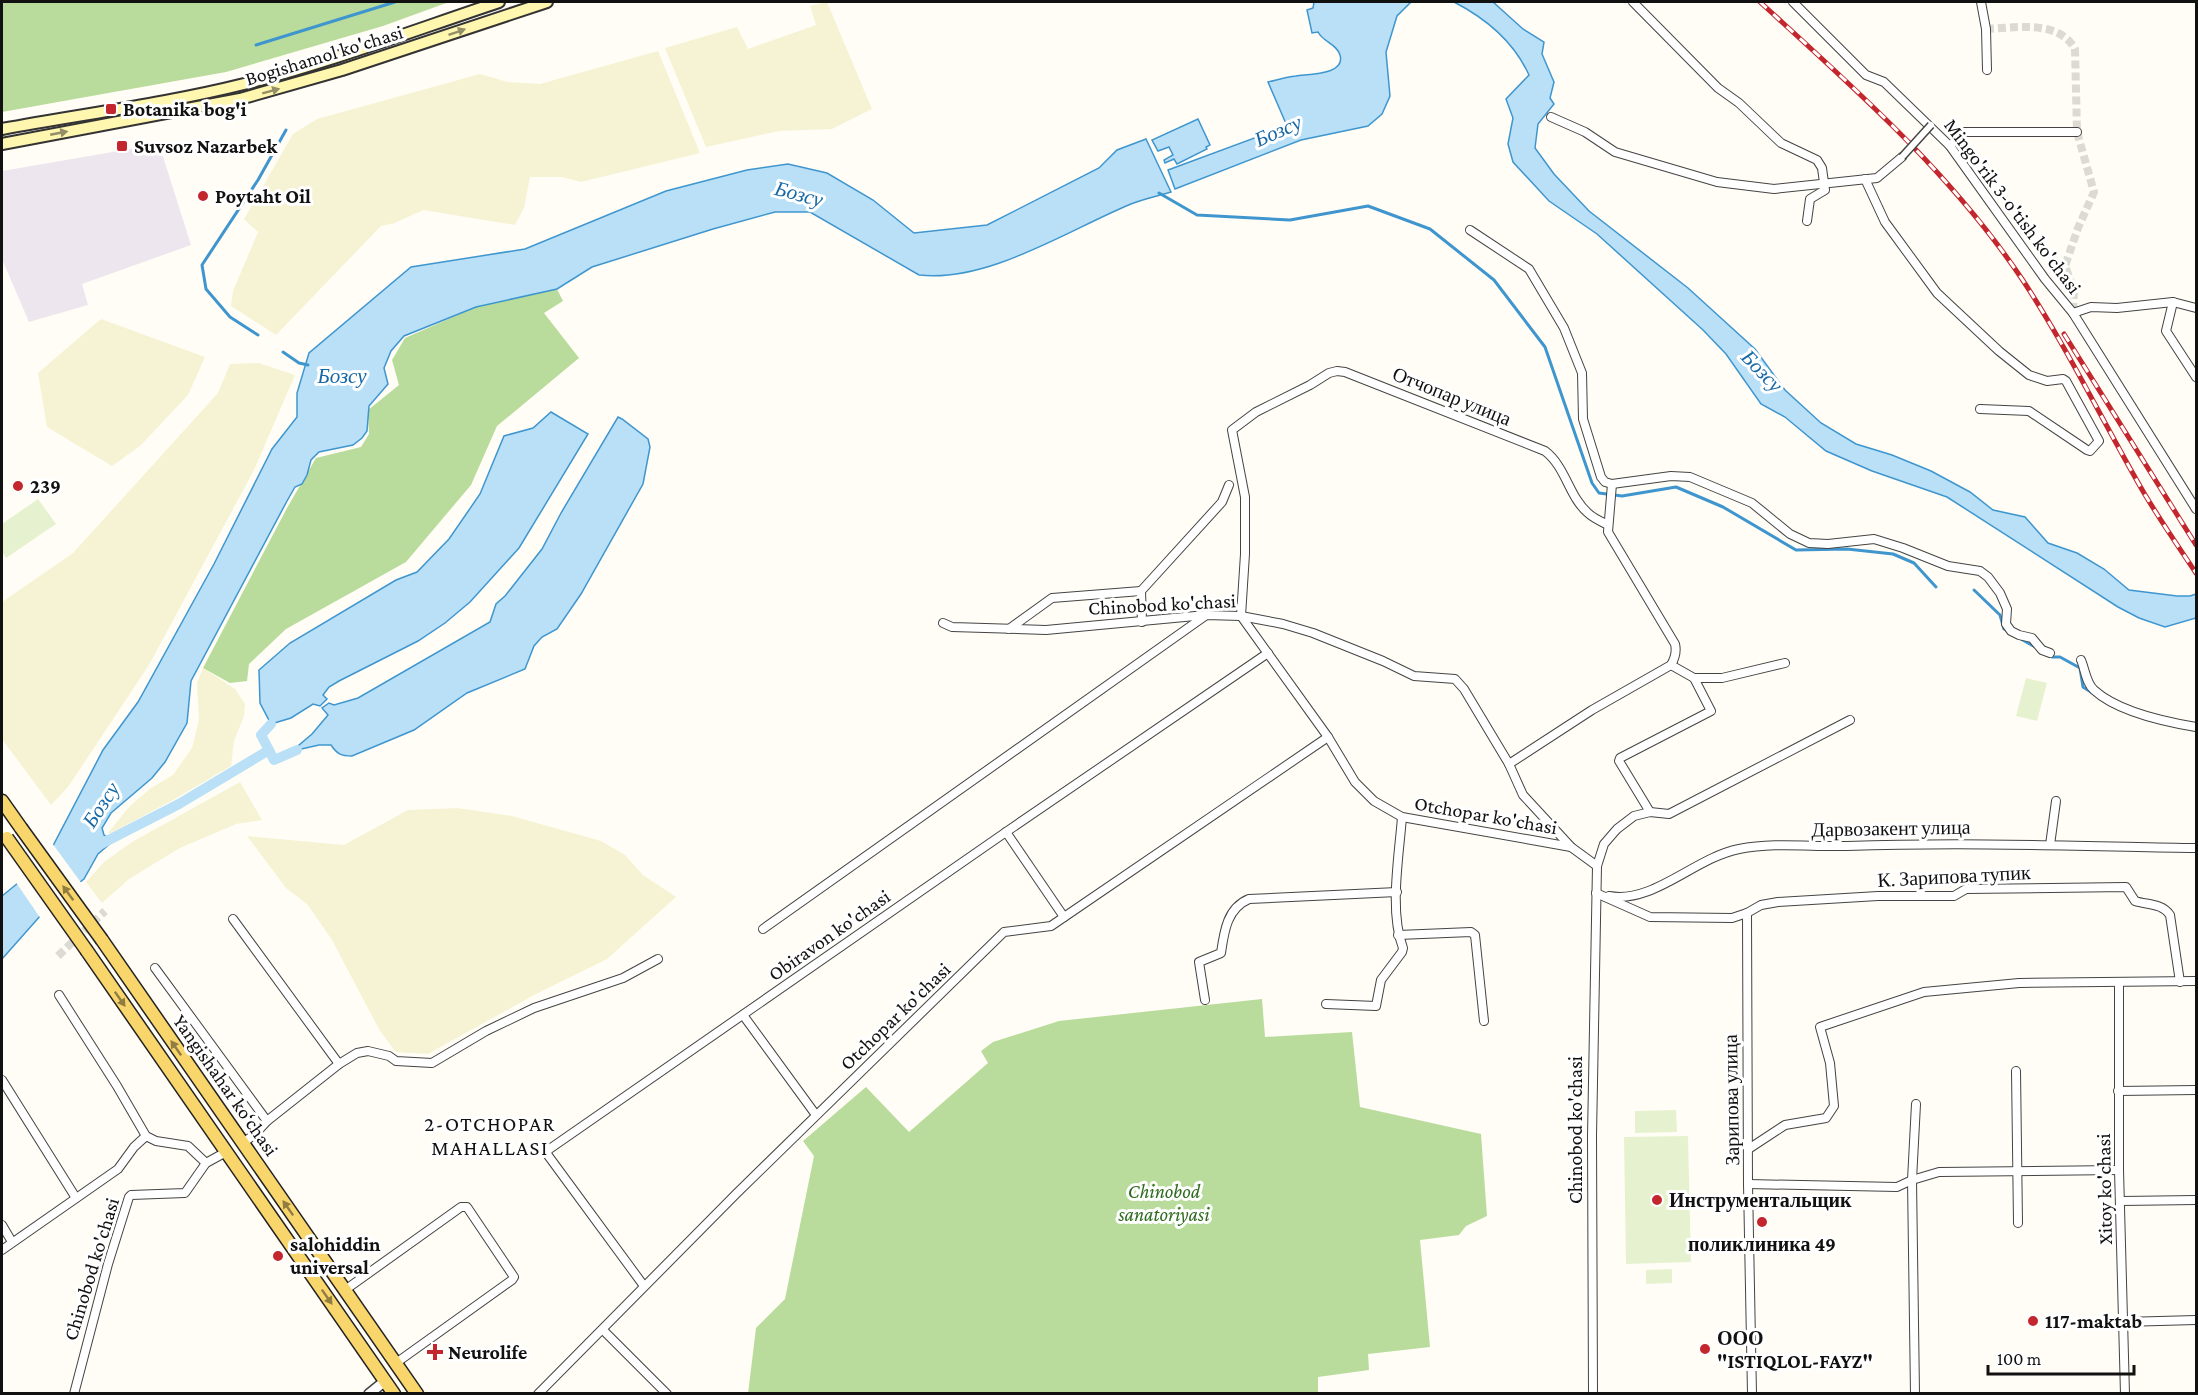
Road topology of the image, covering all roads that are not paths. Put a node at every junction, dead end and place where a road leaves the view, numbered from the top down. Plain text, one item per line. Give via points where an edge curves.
1 (499, 2) edge
2 (547, 2) edge
3 (1633, 2) edge
4 (1793, 2) edge
5 (1981, 2) edge
6 (423, 27) junction
7 (428, 42) junction
8 (1987, 70) dead end
9 (190, 96) junction
10 (193, 109) junction
11 (1551, 117) dead end
12 (1931, 125) junction
13 (2, 129) edge
14 (2077, 132) dead end
15 (2, 144) edge
16 (1950, 146) junction
17 (1902, 157) joint
18 (1865, 179) junction
19 (1825, 183) junction
20 (1807, 221) dead end
21 (1470, 230) dead end
22 (2173, 302) junction
23 (2196, 308) edge
24 (2073, 313) junction
25 (2196, 377) edge
26 (1980, 409) dead end
27 (1229, 484) dead end
28 (1612, 484) junction
29 (2196, 509) edge
30 (1608, 525) junction
31 (1141, 591) junction
32 (1206, 615) junction
33 (1241, 616) junction
34 (1142, 622) junction
35 (943, 623) dead end
36 (1008, 630) junction
37 (1268, 653) junction
38 (2050, 653) dead end
39 (2081, 660) dead end
40 (1785, 663) dead end
41 (1671, 665) junction
42 (1694, 678) junction
43 (1850, 720) dead end
44 (2196, 727) edge
45 (1328, 737) junction
46 (1509, 764) junction
47 (2, 801) edge
48 (2056, 801) dead end
49 (1650, 812) junction
50 (1402, 817) junction
51 (1006, 832) junction
52 (4, 834) edge
53 (2050, 845) junction
54 (1571, 847) junction
55 (2196, 848) edge
56 (1597, 866) junction
57 (1396, 892) junction
58 (1596, 893) junction
59 (1748, 913) junction
60 (1064, 917) junction
61 (232, 919) dead end
62 (763, 929) dead end
63 (1398, 935) junction
64 (658, 959) dead end
65 (155, 968) dead end
66 (2196, 981) edge
67 (2180, 982) junction
68 (2119, 984) junction
69 (59, 995) dead end
70 (1205, 1000) dead end
71 (1326, 1004) dead end
72 (743, 1015) junction
73 (1484, 1021) dead end
74 (339, 1064) junction
75 (2016, 1071) dead end
76 (2, 1080) edge
77 (2196, 1090) edge
78 (2118, 1091) junction
79 (1916, 1104) dead end
80 (816, 1115) junction
81 (267, 1121) junction
82 (146, 1136) junction
83 (243, 1143) junction
84 (1750, 1148) junction
85 (226, 1152) junction
86 (206, 1163) junction
87 (2119, 1170) junction
88 (2019, 1171) junction
89 (1912, 1180) junction
90 (1748, 1184) junction
91 (76, 1198) junction
92 (2196, 1200) edge
93 (2121, 1201) junction
94 (2018, 1223) dead end
95 (2, 1225) edge
96 (12, 1242) junction
97 (2, 1250) edge
98 (317, 1250) junction
99 (302, 1261) junction
100 (644, 1286) junction
101 (345, 1290) junction
102 (2196, 1320) edge
103 (2123, 1322) junction
104 (371, 1328) junction
105 (603, 1330) junction
106 (356, 1339) junction
107 (396, 1363) junction
108 (385, 1381) junction
109 (74, 1394) edge
110 (369, 1394) edge
111 (394, 1394) edge
112 (417, 1394) edge
113 (538, 1394) edge
114 (667, 1394) edge
115 (1593, 1394) edge
116 (1752, 1394) edge
117 (1915, 1394) edge
118 (2125, 1394) edge

1 - 6 main road, Bogishamol ko'chasi
7 -> 2 main road, Bogishamol ko'chasi
3 - 19 street via 1718,88 1781,143 1817,160
4 - 12 street, Mingo'rik 3-o'tish ko'chasi via 1866,75 1884,82
5 - 8 street
6 - 7 main road via 420,37
6 - 9 main road, Bogishamol ko'chasi via 300,68
10 -> 7 main road, Bogishamol ko'chasi via 291,86
9 - 10 main road
9 - 13 main road, Bogishamol ko'chasi
15 -> 10 main road, Bogishamol ko'chasi
11 - 19 street via 1585,132 1615,152 1717,182 1774,189
12 - 16 street, Mingo'rik 3-o'tish ko'chasi
12 - 17 street, bridge
14 - 16 street via 1966,132
16 - 24 street, Mingo'rik 3-o'tish ko'chasi
17 - 18 street via 1878,178
18 - 19 street
18 - 26 street via 1885,222 1937,293 2029,375 2047,381 2066,381 2099,441 2090,451 2029,411
19 - 20 street via 1825,190 1810,199
21 - 28 street via 1529,269 1564,328 1582,373 1582,419 1601,477
22 - 23 street
22 - 24 street via 2091,307
22 - 25 street via 2166,331
24 - 29 street, Mingo'rik 3-o'tish ko'chasi
27 - 31 street via 1222,502
28 - 30 street
28 - 38 street via 1690,477 1752,503 1790,534 1809,543 1875,539 1948,566 1980,571 2000,593 2011,631 2032,638
30 - 33 street, Отчопар улица via 1589,515 1545,451 1337,370 1256,412 1232,429 1245,497
30 - 41 street via 1608,532 1675,644
31 - 34 street
31 - 36 street via 1052,598
32 - 33 street, Chinobod ko'chasi
32 - 34 street, Chinobod ko'chasi
32 - 62 street
33 - 37 street, Otchopar ko'chasi
33 - 46 street, Chinobod ko'chasi via 1313,633 1414,676 1459,681
34 - 36 street, Chinobod ko'chasi
35 - 36 street, Chinobod ko'chasi via 952,627
37 - 45 street, Otchopar ko'chasi
37 - 51 street, Obiravon ko'chasi
39 - 44 street via 2093,690 2110,700 2152,718
40 - 42 street via 1722,678
41 - 42 street
41 - 46 street
42 - 49 street via 1711,711 1619,760
43 - 49 street via 1669,814
45 - 50 street, Otchopar ko'chasi via 1355,782 1374,801
45 - 60 street, Otchopar ko'chasi
46 - 54 street, Chinobod ko'chasi via 1523,795
83 -> 47 main road, Yangishahar ko‘chasi, bridge
48 - 53 street
49 - 56 street via 1634,816 1617,829 1604,844
50 - 54 street, Otchopar ko'chasi
50 - 57 street
51 - 60 street
51 - 72 street, Obiravon ko'chasi
52 -> 85 main road, Yangishahar ko‘chasi, bridge
53 - 55 street, Дарвозакент улица
53 - 58 street, Дарвозакент улица via 1758,846 1701,862 1642,894 1619,897
54 - 56 street, Otchopar ko'chasi
56 - 58 street, Chinobod ko'chasi
57 - 63 street
57 - 70 street via 1249,899 1241,903 1227,924 1221,953 1199,962
58 - 59 street, К. Зарипова тупик via 1650,917 1732,918
58 - 115 street, Chinobod ko'chasi
59 - 67 street, К. Зарипова тупик via 1761,905 1807,899 1954,896 1966,889 2126,887 2135,902 2161,906 2170,915
59 - 84 street, Зарипова улица
60 - 80 street, Otchopar ko'chasi via 1051,926 1004,932
61 - 74 street
63 - 71 street via 1403,948 1381,980 1376,1006
63 - 73 street via 1475,935
64 - 74 street via 622,978 534,1008 432,1063 396,1061 368,1051
65 - 81 street
66 - 67 street
67 - 68 street
68 - 78 street, Xitoy ko'chasi
68 - 84 street via 2019,983 1924,992 1820,1027 1830,1063 1834,1106 1826,1118 1785,1125
69 - 82 street
72 - 80 street
72 - 100 street, Obiravon ko'chasi via 548,1150 547,1154
74 - 81 street
75 - 88 street
76 - 91 street
77 - 78 street
78 - 87 street, Xitoy ko'chasi
79 - 89 street
80 - 100 street, Otchopar ko'chasi
81 - 83 street
82 - 86 street via 188,1146
82 - 91 street via 118,1169
98 -> 83 main road, Yangishahar ko‘chasi
84 - 90 street, Зарипова улица
85 - 86 street, Chinobod ko'chasi
85 - 99 main road, Yangishahar ko‘chasi
86 - 109 street, Chinobod ko'chasi via 185,1193 129,1197
87 - 88 street
87 - 93 street, Xitoy ko'chasi
88 - 89 street via 1939,1172
88 - 94 street
89 - 90 street via 1896,1187
89 - 117 street
90 - 116 street, Зарипова улица
91 - 96 street
92 - 93 street
93 - 103 street, Xitoy ko'chasi
95 - 96 street
96 - 97 street
98 - 99 main road
98 - 101 main road, Yangishahar ko‘chasi
99 -> 106 main road, Yangishahar ko‘chasi
100 - 105 street, Otchopar ko'chasi
101 - 104 main road, Yangishahar ko‘chasi
101 - 107 street via 461,1207 467,1207 512,1281
102 - 103 street
103 - 118 street, Xitoy ko'chasi
104 - 106 main road
104 - 107 main road, Yangishahar ko‘chasi
105 - 113 street, Otchopar ko'chasi
105 - 114 street
106 - 108 main road, Yangishahar ko‘chasi
107 - 112 main road, Yangishahar ko‘chasi
108 - 110 street
108 - 111 main road, Yangishahar ko‘chasi

